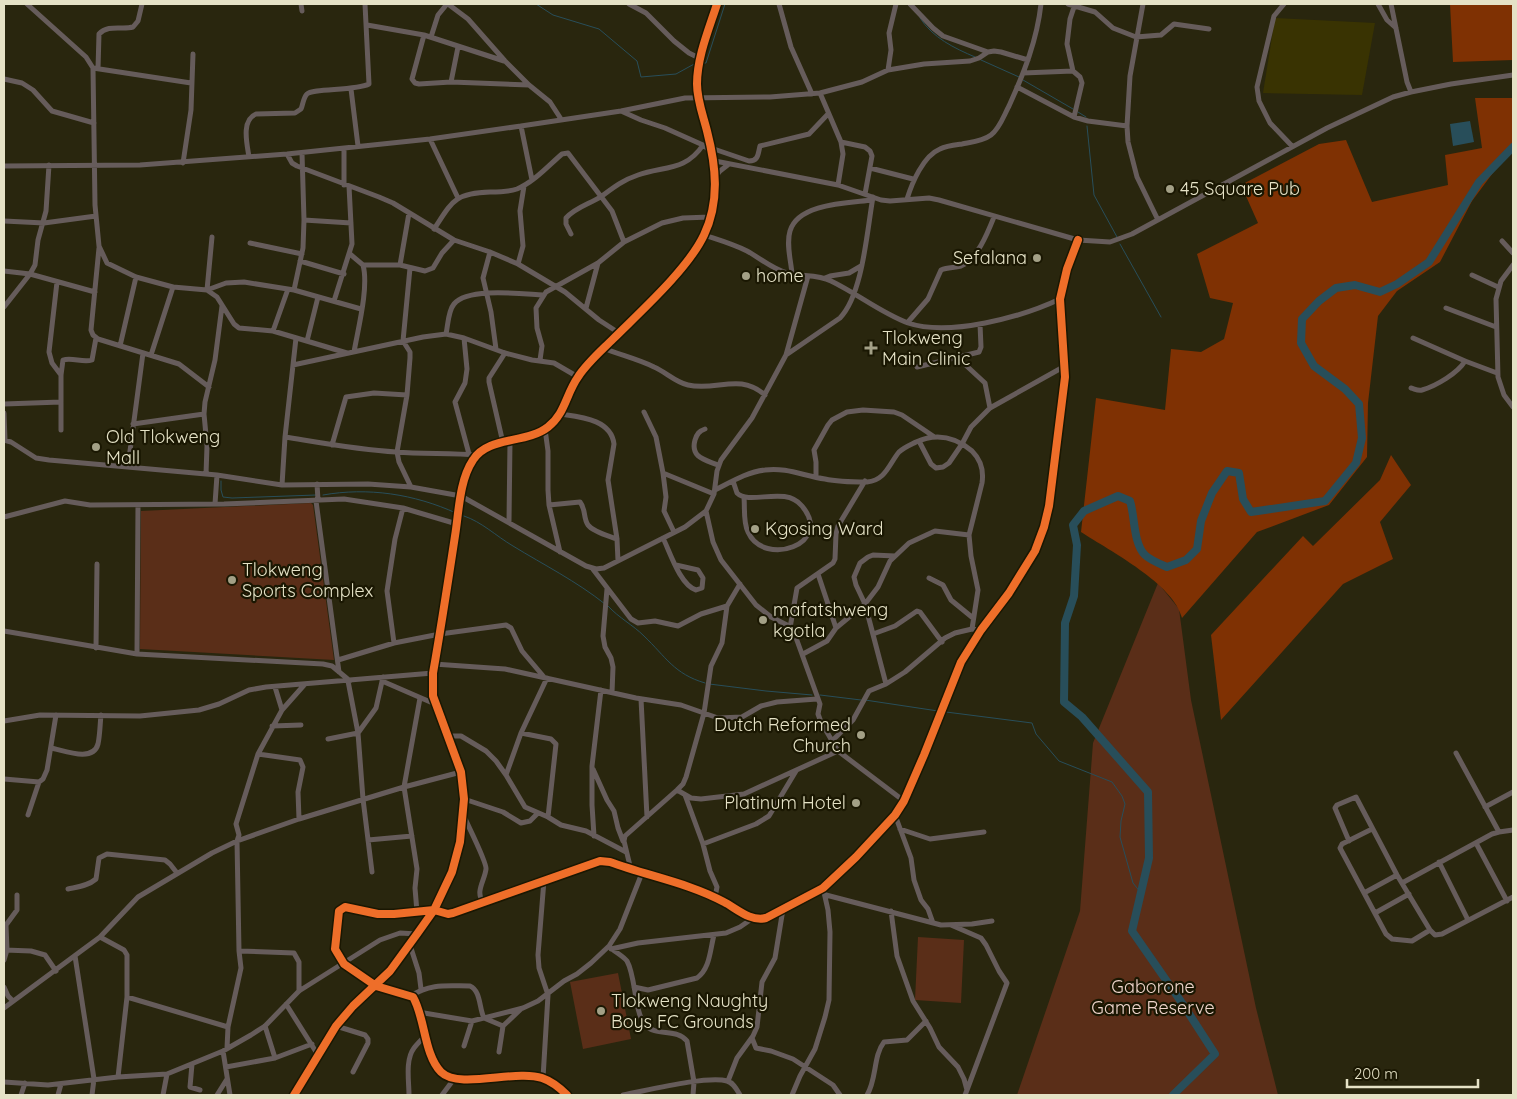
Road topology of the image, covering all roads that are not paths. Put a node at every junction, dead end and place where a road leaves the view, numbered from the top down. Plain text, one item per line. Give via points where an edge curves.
1 (27, 4) edge
2 (142, 4) edge
3 (301, 4) edge
4 (365, 4) edge
5 (448, 4) edge
6 (629, 4) edge
7 (717, 4) edge
8 (786, 4) edge
9 (896, 4) edge
10 (910, 4) edge
11 (1041, 4) edge
12 (1068, 4) edge
13 (1143, 4) edge
14 (1284, 4) edge
15 (1378, 4) edge
16 (1391, 4) edge
17 (1075, 5) edge
18 (780, 6) edge
19 (302, 11) dead end
20 (367, 25) junction
21 (1209, 28) dead end
22 (1396, 28) junction
23 (424, 35) junction
24 (431, 37) junction
25 (1136, 37) junction
26 (458, 47) junction
27 (988, 52) junction
28 (192, 54) dead end
29 (701, 59) junction
30 (1028, 60) junction
31 (505, 61) junction
32 (96, 69) junction
33 (888, 70) junction
34 (1072, 70) junction
35 (1023, 74) junction
36 (1513, 75) edge
37 (4, 79) edge
38 (451, 82) junction
39 (191, 83) junction
40 (529, 85) junction
41 (1017, 88) junction
42 (351, 89) junction
43 (1411, 92) junction
44 (820, 93) junction
45 (812, 94) junction
46 (698, 98) junction
47 (621, 111) junction
48 (1074, 113) junction
49 (828, 114) junction
50 (561, 119) junction
51 (94, 123) junction
52 (521, 126) junction
53 (1127, 126) junction
54 (430, 139) junction
55 (841, 142) junction
56 (358, 146) junction
57 (703, 146) junction
58 (1292, 146) junction
59 (344, 148) junction
60 (712, 150) junction
61 (302, 153) junction
62 (287, 154) junction
63 (249, 157) junction
64 (715, 161) junction
65 (183, 162) junction
66 (729, 164) junction
67 (94, 165) junction
68 (4, 166) edge
69 (49, 166) junction
70 (870, 168) junction
71 (303, 169) junction
72 (716, 176) junction
73 (914, 179) junction
74 (532, 180) junction
75 (346, 185) junction
76 (838, 185) junction
77 (524, 186) junction
78 (865, 194) junction
79 (601, 196) junction
80 (458, 198) junction
81 (873, 199) junction
82 (907, 199) junction
83 (409, 213) junction
84 (96, 216) junction
85 (710, 217) junction
86 (994, 217) junction
87 (304, 220) junction
88 (1158, 220) junction
89 (4, 221) edge
90 (44, 223) junction
91 (351, 223) junction
92 (434, 229) junction
93 (571, 234) dead end
94 (704, 235) junction
95 (212, 237) dead end
96 (454, 240) junction
97 (1078, 240) junction
98 (1502, 241) dead end
99 (624, 242) junction
100 (250, 243) dead end
101 (99, 246) junction
102 (490, 252) junction
103 (1513, 253) edge
104 (302, 254) junction
105 (350, 254) junction
106 (300, 261) junction
107 (598, 263) junction
108 (518, 264) junction
109 (363, 265) junction
110 (1513, 265) edge
111 (400, 266) junction
112 (861, 266) junction
113 (410, 268) junction
114 (4, 272) edge
115 (30, 274) junction
116 (344, 274) junction
117 (792, 274) junction
118 (1472, 275) dead end
119 (808, 276) junction
120 (136, 277) junction
121 (825, 278) junction
122 (57, 282) junction
123 (173, 287) junction
124 (555, 287) junction
125 (1498, 287) junction
126 (207, 290) junction
127 (291, 290) junction
128 (95, 292) junction
129 (488, 293) junction
130 (543, 295) junction
131 (854, 295) junction
132 (318, 297) junction
133 (1060, 299) junction
134 (334, 301) junction
135 (222, 305) junction
136 (4, 307) edge
137 (586, 308) junction
138 (1446, 308) dead end
139 (361, 309) junction
140 (908, 322) junction
141 (980, 324) junction
142 (1496, 327) junction
143 (273, 331) junction
144 (618, 333) junction
145 (446, 334) junction
146 (96, 338) junction
147 (296, 338) junction
148 (464, 338) junction
149 (1413, 338) dead end
150 (307, 341) junction
151 (403, 341) junction
152 (120, 346) junction
153 (603, 348) junction
154 (496, 349) junction
155 (354, 352) junction
156 (143, 353) junction
157 (347, 353) junction
158 (505, 353) junction
159 (151, 355) junction
160 (786, 355) junction
161 (958, 358) junction
162 (540, 360) junction
163 (1465, 361) junction
164 (293, 365) junction
165 (1065, 366) junction
166 (917, 367) dead end
167 (1497, 373) junction
168 (62, 375) junction
169 (578, 377) junction
170 (209, 387) junction
171 (1411, 388) dead end
172 (407, 394) junction
173 (766, 395) junction
174 (62, 402) junction
175 (4, 404) edge
176 (1513, 407) edge
177 (990, 408) junction
178 (644, 412) dead end
179 (4, 413) edge
180 (204, 414) junction
181 (560, 414) junction
182 (133, 424) junction
183 (705, 429) dead end
184 (62, 430) dead end
185 (545, 430) junction
186 (933, 436) junction
187 (285, 437) junction
188 (4, 440) edge
189 (919, 440) junction
190 (510, 441) junction
191 (503, 443) junction
192 (962, 444) junction
193 (332, 445) junction
194 (397, 452) junction
195 (469, 454) junction
196 (478, 455) junction
197 (718, 465) junction
198 (128, 466) junction
199 (664, 473) junction
200 (206, 474) junction
201 (217, 475) junction
202 (816, 477) junction
203 (733, 481) junction
204 (865, 481) junction
205 (317, 484) junction
206 (282, 485) junction
207 (411, 487) junction
208 (715, 492) junction
209 (461, 496) junction
210 (744, 498) junction
211 (317, 500) junction
212 (214, 504) junction
213 (138, 505) junction
214 (549, 505) junction
215 (403, 508) junction
216 (706, 511) junction
217 (4, 517) edge
218 (510, 522) junction
219 (457, 524) junction
220 (674, 532) junction
221 (969, 535) junction
222 (663, 538) junction
223 (617, 540) junction
224 (560, 552) junction
225 (895, 556) junction
226 (618, 561) junction
227 (97, 564) dead end
228 (676, 565) junction
229 (592, 568) junction
230 (818, 574) junction
231 (929, 578) dead end
232 (740, 584) junction
233 (607, 589) junction
234 (865, 604) junction
235 (727, 606) junction
236 (973, 618) junction
237 (790, 628) junction
238 (836, 628) junction
239 (972, 628) junction
240 (981, 630) junction
241 (4, 631) edge
242 (440, 634) junction
243 (873, 634) junction
244 (942, 642) junction
245 (394, 643) junction
246 (96, 648) junction
247 (137, 654) junction
248 (802, 654) junction
249 (338, 660) junction
250 (434, 664) junction
251 (339, 672) junction
252 (433, 673) junction
253 (546, 678) junction
254 (383, 679) junction
255 (349, 681) junction
256 (305, 684) junction
257 (886, 684) junction
258 (275, 687) junction
259 (601, 690) junction
260 (612, 693) junction
261 (420, 698) junction
262 (641, 699) junction
263 (817, 699) junction
264 (435, 704) junction
265 (282, 710) junction
266 (704, 713) junction
267 (56, 715) junction
268 (102, 715) junction
269 (4, 721) edge
270 (301, 725) dead end
271 (272, 726) junction
272 (358, 733) junction
273 (521, 733) junction
274 (448, 736) junction
275 (328, 739) dead end
276 (833, 740) junction
277 (51, 748) junction
278 (838, 751) junction
279 (1456, 753) dead end
280 (258, 754) junction
281 (592, 766) junction
282 (796, 770) junction
283 (460, 772) junction
284 (506, 775) junction
285 (4, 779) edge
286 (39, 782) junction
287 (404, 787) junction
288 (677, 790) junction
289 (1513, 792) edge
290 (685, 795) junction
291 (464, 798) junction
292 (363, 799) junction
293 (904, 801) junction
294 (1485, 807) junction
295 (463, 814) junction
296 (28, 815) dead end
297 (895, 815) junction
298 (535, 817) junction
299 (548, 817) junction
300 (647, 817) junction
301 (299, 819) junction
302 (900, 829) junction
303 (1372, 829) junction
304 (1513, 830) edge
305 (984, 832) dead end
306 (1499, 832) junction
307 (412, 836) junction
308 (594, 836) junction
309 (368, 840) junction
310 (238, 841) junction
311 (624, 841) junction
312 (1349, 841) junction
313 (1476, 843) junction
314 (703, 844) junction
315 (626, 852) junction
316 (1439, 862) junction
317 (175, 870) junction
318 (631, 870) junction
319 (372, 872) dead end
320 (642, 874) junction
321 (1397, 875) junction
322 (544, 880) junction
323 (1402, 883) junction
324 (823, 888) junction
325 (68, 889) dead end
326 (716, 892) junction
327 (1364, 892) junction
328 (826, 894) junction
329 (1410, 894) junction
330 (17, 895) dead end
331 (1513, 897) edge
332 (482, 899) junction
333 (1507, 900) junction
334 (783, 909) junction
335 (434, 910) junction
336 (891, 911) junction
337 (417, 912) junction
338 (1374, 913) junction
339 (753, 918) junction
340 (1468, 920) junction
341 (992, 921) dead end
342 (933, 923) junction
343 (951, 925) junction
344 (1430, 930) junction
345 (417, 934) junction
346 (714, 935) junction
347 (100, 937) junction
348 (410, 945) junction
349 (612, 949) junction
350 (6, 950) edge
351 (604, 950) junction
352 (239, 951) junction
353 (75, 956) junction
354 (4, 960) edge
355 (344, 964) junction
356 (56, 971) junction
357 (376, 986) junction
358 (4, 987) edge
359 (634, 987) junction
360 (421, 989) junction
361 (299, 991) junction
362 (548, 995) junction
363 (411, 996) junction
364 (127, 997) junction
365 (13, 1001) junction
366 (286, 1004) junction
367 (4, 1008) edge
368 (522, 1008) junction
369 (418, 1012) junction
370 (507, 1012) junction
371 (484, 1018) junction
372 (512, 1018) junction
373 (472, 1021) junction
374 (926, 1021) junction
375 (265, 1026) junction
376 (336, 1026) junction
377 (503, 1026) junction
378 (228, 1027) junction
379 (425, 1036) junction
380 (752, 1038) junction
381 (312, 1044) junction
382 (464, 1046) dead end
383 (225, 1050) junction
384 (500, 1052) dead end
385 (318, 1055) junction
386 (275, 1058) junction
387 (192, 1064) junction
388 (226, 1067) junction
389 (805, 1067) junction
390 (353, 1072) dead end
391 (167, 1074) junction
392 (118, 1077) junction
393 (543, 1078) junction
394 (94, 1079) junction
395 (227, 1079) junction
396 (454, 1079) junction
397 (728, 1081) junction
398 (4, 1082) edge
399 (694, 1082) junction
400 (25, 1083) junction
401 (61, 1084) junction
402 (200, 1090) dead end
403 (966, 1093) edge
404 (21, 1095) edge
405 (58, 1095) edge
406 (92, 1095) edge
407 (163, 1095) edge
408 (217, 1095) edge
409 (230, 1095) edge
410 (294, 1095) edge
411 (409, 1095) edge
412 (442, 1095) edge
413 (567, 1095) edge
414 (623, 1095) edge
415 (693, 1095) edge
416 (740, 1095) edge
417 (792, 1095) edge
418 (840, 1095) edge
419 (866, 1095) edge

1 - 32 street
2 - 32 street via 133,27 101,32
3 - 19 street
4 - 20 street
5 - 24 street via 438,15
5 - 31 street via 468,19
6 - 29 street via 646,13 674,41
7 - 29 street
8 - 18 street
9 - 33 street via 889,33
10 - 27 street via 943,36
11 - 30 street
12 - 17 street
13 - 25 street
14 - 58 street via 1274,16 1257,87 1259,101 1270,123
15 - 22 street
16 - 22 street
17 - 25 street via 1096,12 1113,28
17 - 34 street via 1067,41
18 - 45 street via 792,47
20 - 23 street
20 - 42 street via 369,84
21 - 25 street via 1174,24 1161,35
22 - 43 street
23 - 24 street
23 - 38 street via 413,81 419,84
24 - 26 street
25 - 53 street
26 - 31 street
26 - 38 street
27 - 30 street via 1002,52
27 - 33 street via 970,61
28 - 39 street
29 - 46 street
30 - 35 street
31 - 40 street
32 - 39 street
32 - 51 street
33 - 44 street via 854,85
34 - 35 street
34 - 48 street via 1082,81
35 - 41 street
36 - 43 street
37 - 51 street via 33,90 52,111
38 - 40 street
39 - 65 street via 191,110
40 - 50 street via 550,102
41 - 48 street
41 - 73 street via 992,134 937,150
42 - 56 street
42 - 63 street via 310,92 301,110 295,113 252,116 248,119 246,131
43 - 58 street via 1367,109
44 - 45 street
44 - 49 street
45 - 46 street
46 - 47 street
46 - 60 street
47 - 50 street
47 - 57 street
48 - 53 street via 1105,124
49 - 55 street
49 - 60 street via 809,134 761,146 754,160
50 - 52 street
51 - 67 street
52 - 54 street
52 - 74 street
53 - 88 street via 1137,177
54 - 56 street
54 - 80 street
55 - 70 street via 868,148 872,156
55 - 76 street via 843,163
56 - 59 street
57 - 60 street
57 - 79 street via 690,161 639,174
58 - 88 street
59 - 61 street
59 - 75 street
60 - 64 street
61 - 62 street
61 - 71 street
62 - 63 street
62 - 71 street via 292,163
63 - 65 street
64 - 66 street
64 - 72 street
65 - 67 street
66 - 72 street
66 - 76 street
67 - 69 street
67 - 84 street
68 - 69 street
69 - 90 street
70 - 73 street
70 - 78 street
71 - 75 street
71 - 87 street
72 - 85 street
73 - 82 street
74 - 77 street
74 - 79 street via 568,152
75 - 83 street
75 - 91 street
76 - 78 street
77 - 80 street
77 - 108 street via 520,211 523,246
78 - 81 street
79 - 93 street via 566,218
79 - 99 street via 612,211
80 - 92 street
81 - 82 street
81 - 112 street
81 - 117 street via 822,207 806,212 798,219 789,232
82 - 86 street via 934,199
83 - 92 street
83 - 111 street
84 - 90 street
84 - 101 street
85 - 94 street
85 - 99 street via 683,218 662,224
86 - 97 street
86 - 140 street via 984,242 976,252 964,264 941,270 928,299
87 - 91 street
87 - 104 street
88 - 97 street via 1116,241
89 - 90 street
90 - 115 street
91 - 105 street
92 - 96 street
94 - 117 street
94 - 144 street via 674,277
95 - 126 street
96 - 102 street
96 - 113 street via 431,269
97 - 133 street
98 - 103 street
99 - 107 street
100 - 104 street
101 - 120 street via 109,266
101 - 128 street
102 - 108 street
102 - 129 street via 483,278
104 - 106 street
105 - 109 street
105 - 116 street
106 - 116 street
106 - 127 street
107 - 124 street
107 - 137 street
108 - 124 street
109 - 111 street
109 - 139 street via 365,280
110 - 125 street
111 - 113 street
112 - 121 street via 849,273
112 - 131 street
113 - 151 street
114 - 115 street
115 - 122 street
115 - 136 street
116 - 134 street
117 - 119 street
118 - 125 street
119 - 121 street
119 - 160 street
120 - 123 street
120 - 152 street
121 - 131 street
122 - 128 street
122 - 168 street via 49,352 52,363
123 - 126 street
123 - 159 street
124 - 130 street
124 - 137 street
125 - 142 street
126 - 127 street via 231,282 244,282
126 - 135 street
127 - 132 street
127 - 143 street
128 - 146 street via 91,332
129 - 130 street
129 - 145 street via 460,299 454,304
129 - 154 street
130 - 162 street via 536,308 542,346
131 - 140 street
131 - 160 street via 840,318
132 - 134 street
132 - 150 street
133 - 141 street via 1027,312
133 - 165 street
134 - 139 street
135 - 143 street via 239,328
135 - 170 street
137 - 144 street
138 - 142 street
139 - 155 street
140 - 141 street via 930,327
141 - 161 street via 980,351
142 - 167 street
143 - 147 street
144 - 153 street
145 - 148 street
145 - 151 street
146 - 152 street
146 - 168 street via 92,360 64,359
147 - 150 street
147 - 164 street
148 - 154 street
148 - 195 street via 466,383 455,402
149 - 163 street
150 - 157 street
151 - 155 street
151 - 172 street via 410,352
152 - 156 street
153 - 169 street
153 - 173 street via 654,367 688,386 740,383 755,387
154 - 158 street
155 - 157 street
156 - 159 street
156 - 182 street
157 - 164 street
158 - 162 street
158 - 191 street via 489,378
159 - 170 street via 179,364
160 - 173 street
161 - 166 street
161 - 177 street via 985,383
162 - 169 street via 554,363
163 - 167 street
163 - 171 street via 1455,373 1424,389
164 - 187 street
165 - 177 street
165 - 240 street via 1044,527 1023,573
167 - 176 street via 1504,395
168 - 174 street
169 - 181 street
170 - 180 street
172 - 193 street via 374,393 346,397
172 - 194 street
173 - 197 street
174 - 175 street
174 - 184 street
177 - 192 street via 971,426
178 - 199 street via 656,437
179 - 188 street
180 - 182 street
180 - 200 street
181 - 185 street
181 - 223 street via 591,419 608,431 613,439 608,480
182 - 198 street
183 - 197 street via 696,436 695,452 699,458
185 - 190 street
185 - 214 street
186 - 189 street
186 - 192 street
186 - 202 street via 894,412 847,412 832,420 814,450
187 - 193 street
187 - 206 street
188 - 198 street via 36,458
189 - 192 street via 936,468 946,465
189 - 204 street via 900,451 883,476
190 - 191 street
190 - 218 street
191 - 196 street via 491,445
192 - 221 street via 980,461 982,474
193 - 194 street
194 - 195 street
194 - 207 street
195 - 196 street
196 - 209 street via 470,467
197 - 208 street
198 - 200 street
199 - 208 street
199 - 220 street via 664,511
200 - 201 street
201 - 206 street
201 - 212 street
202 - 203 street via 789,470 766,470
202 - 204 street
203 - 208 street
203 - 210 street via 737,493
204 - 230 street via 838,526 835,559
205 - 206 street
205 - 207 street
205 - 211 street
207 - 209 street
208 - 216 street
209 - 218 street
209 - 219 street
210 - 210 street via 776,495 801,504 810,518 806,538 792,548 772,550 755,542 747,530
211 - 212 street
211 - 215 street via 344,499
211 - 249 street
212 - 213 street
213 - 217 street via 90,505 65,501
213 - 247 street
214 - 223 street via 580,502 590,527
214 - 224 street
215 - 219 street
215 - 245 street via 387,591
216 - 220 street
216 - 232 street via 716,552
218 - 224 street
219 - 242 street
220 - 222 street
221 - 225 street via 930,532 909,543
221 - 236 street via 978,590
222 - 226 street
222 - 228 street
223 - 226 street
224 - 229 street
225 - 234 street
225 - 234 street via 873,555 860,563 854,581
226 - 229 street via 604,568
227 - 246 street
228 - 228 street via 687,586 696,590 702,588 703,578 698,570
229 - 233 street
230 - 237 street via 797,588
230 - 238 street
231 - 236 street via 943,585 951,600
232 - 235 street
232 - 237 street via 761,609
233 - 235 street via 638,623 655,621 678,626 700,614
233 - 260 street via 603,636 613,667
234 - 238 street
234 - 243 street
235 - 266 street via 722,643 711,666
236 - 239 street
237 - 248 street
238 - 248 street via 827,641
239 - 240 street
239 - 244 street via 955,633
240 - 293 street via 961,662
241 - 246 street
242 - 245 street
242 - 250 street
242 - 253 street via 509,626 518,645
243 - 244 street via 890,628 917,611
243 - 257 street
244 - 257 street
245 - 249 street
246 - 247 street
247 - 251 street via 323,664
248 - 263 street
249 - 251 street
250 - 252 street
250 - 253 street via 505,669
251 - 255 street
252 - 254 street
252 - 264 street
253 - 259 street
253 - 273 street
254 - 255 street
254 - 261 street
254 - 272 street via 376,708
255 - 256 street
255 - 272 street
256 - 258 street
256 - 265 street
257 - 276 street via 868,692 853,720
258 - 265 street
258 - 268 street via 248,690 200,710 140,716
259 - 260 street
259 - 281 street
260 - 262 street
261 - 264 street
261 - 287 street
262 - 266 street via 681,705
262 - 300 street
263 - 266 street via 769,704 734,718 718,718
263 - 276 street via 821,722
264 - 274 street
265 - 271 street
266 - 288 street via 686,777
267 - 268 street
267 - 269 street
267 - 277 street
268 - 277 street via 98,746 91,752 82,754
270 - 271 street
271 - 280 street
272 - 275 street
272 - 292 street
273 - 284 street
273 - 299 street via 552,739 556,744
274 - 283 street
274 - 284 street via 461,736 486,751
276 - 278 street
277 - 286 street via 47,770
278 - 282 street
278 - 293 street
279 - 294 street
280 - 301 street via 303,763 298,792
280 - 310 street via 236,824
281 - 308 street
281 - 311 street via 614,811
282 - 290 street via 744,794 701,798
282 - 314 street via 769,816
283 - 287 street
283 - 291 street
284 - 298 street via 522,805
285 - 286 street
286 - 296 street
287 - 292 street
287 - 307 street
288 - 290 street
288 - 300 street
289 - 294 street
290 - 314 street
291 - 295 street
291 - 298 street via 503,812 519,823
292 - 301 street
292 - 309 street
293 - 297 street
294 - 306 street
295 - 332 street via 486,865 480,890
295 - 335 street via 452,872
297 - 302 street
297 - 324 street
298 - 299 street
299 - 308 street
300 - 311 street via 628,832
301 - 310 street
302 - 305 street via 930,839
302 - 342 street via 921,900
303 - 312 street
303 - 312 street via 1358,797 1337,805 1335,809
303 - 321 street
304 - 306 street
306 - 313 street
307 - 309 street
307 - 337 street via 417,869
308 - 315 street
309 - 319 street
310 - 317 street
310 - 352 street
311 - 315 street
312 - 327 street via 1340,848
313 - 316 street
313 - 333 street
314 - 326 street
315 - 318 street
316 - 323 street
316 - 340 street
317 - 325 street via 165,860 107,854 99,858 94,881
317 - 347 street via 138,897
318 - 320 street
318 - 322 street via 600,861
320 - 326 street
320 - 351 street via 620,929
321 - 323 street
321 - 327 street
322 - 332 street
322 - 362 street via 538,955
323 - 329 street
324 - 328 street
324 - 334 street
326 - 339 street
327 - 338 street
328 - 336 street
328 - 389 street via 830,942 828,1000 815,1049
329 - 338 street
329 - 344 street
330 - 350 street via 17,910 6,925
331 - 333 street
332 - 335 street via 448,914
333 - 340 street
334 - 339 street via 766,918
334 - 380 street via 775,958 762,982 757,1027
335 - 337 street
335 - 345 street
336 - 342 street
336 - 374 street via 896,956 913,1001
337 - 355 street via 386,914 340,909 335,949
338 - 344 street via 1392,939 1415,941
339 - 346 street via 733,931
340 - 344 street via 1438,935
341 - 343 street
342 - 343 street
343 - 403 street via 981,938 1008,983
345 - 348 street
345 - 355 street via 387,936
346 - 349 street
346 - 359 street via 707,966 697,978 648,990
347 - 353 street
347 - 364 street via 126,952
348 - 357 street
348 - 360 street
349 - 351 street
349 - 359 street via 628,962
350 - 354 street
350 - 356 street via 45,955
351 - 362 street
352 - 361 street via 294,953 300,966
352 - 378 street via 241,968
353 - 356 street
353 - 394 street
355 - 357 street
355 - 361 street
356 - 365 street
357 - 363 street
357 - 376 street
358 - 365 street
359 - 399 street via 646,1025 656,1032 683,1036 687,1041
360 - 363 street
360 - 371 street via 445,986 475,988
361 - 366 street
362 - 368 street
362 - 393 street
363 - 369 street
364 - 378 street
364 - 392 street
365 - 367 street
366 - 375 street
366 - 381 street
368 - 370 street
368 - 372 street
369 - 373 street
369 - 379 street
370 - 371 street
370 - 372 street
371 - 373 street
371 - 377 street
372 - 377 street
373 - 382 street
374 - 403 street via 939,1047 961,1072
374 - 419 street via 907,1040 884,1042 874,1080
375 - 383 street
375 - 386 street
376 - 385 street
376 - 390 street via 365,1035 368,1039
377 - 384 street
378 - 383 street
379 - 396 street via 440,1071
379 - 411 street via 411,1053
380 - 389 street via 756,1048 771,1050
380 - 397 street via 737,1058
381 - 385 street
381 - 386 street
383 - 387 street
383 - 388 street
385 - 410 street
386 - 388 street
387 - 391 street
387 - 402 street via 190,1087
388 - 395 street
389 - 417 street
389 - 418 street via 833,1085
391 - 392 street
391 - 407 street
392 - 394 street
393 - 396 street
393 - 413 street
394 - 401 street
394 - 406 street
395 - 408 street
395 - 409 street
396 - 412 street
397 - 399 street
397 - 416 street
398 - 400 street
399 - 414 street
399 - 415 street
400 - 401 street
400 - 404 street
401 - 405 street

